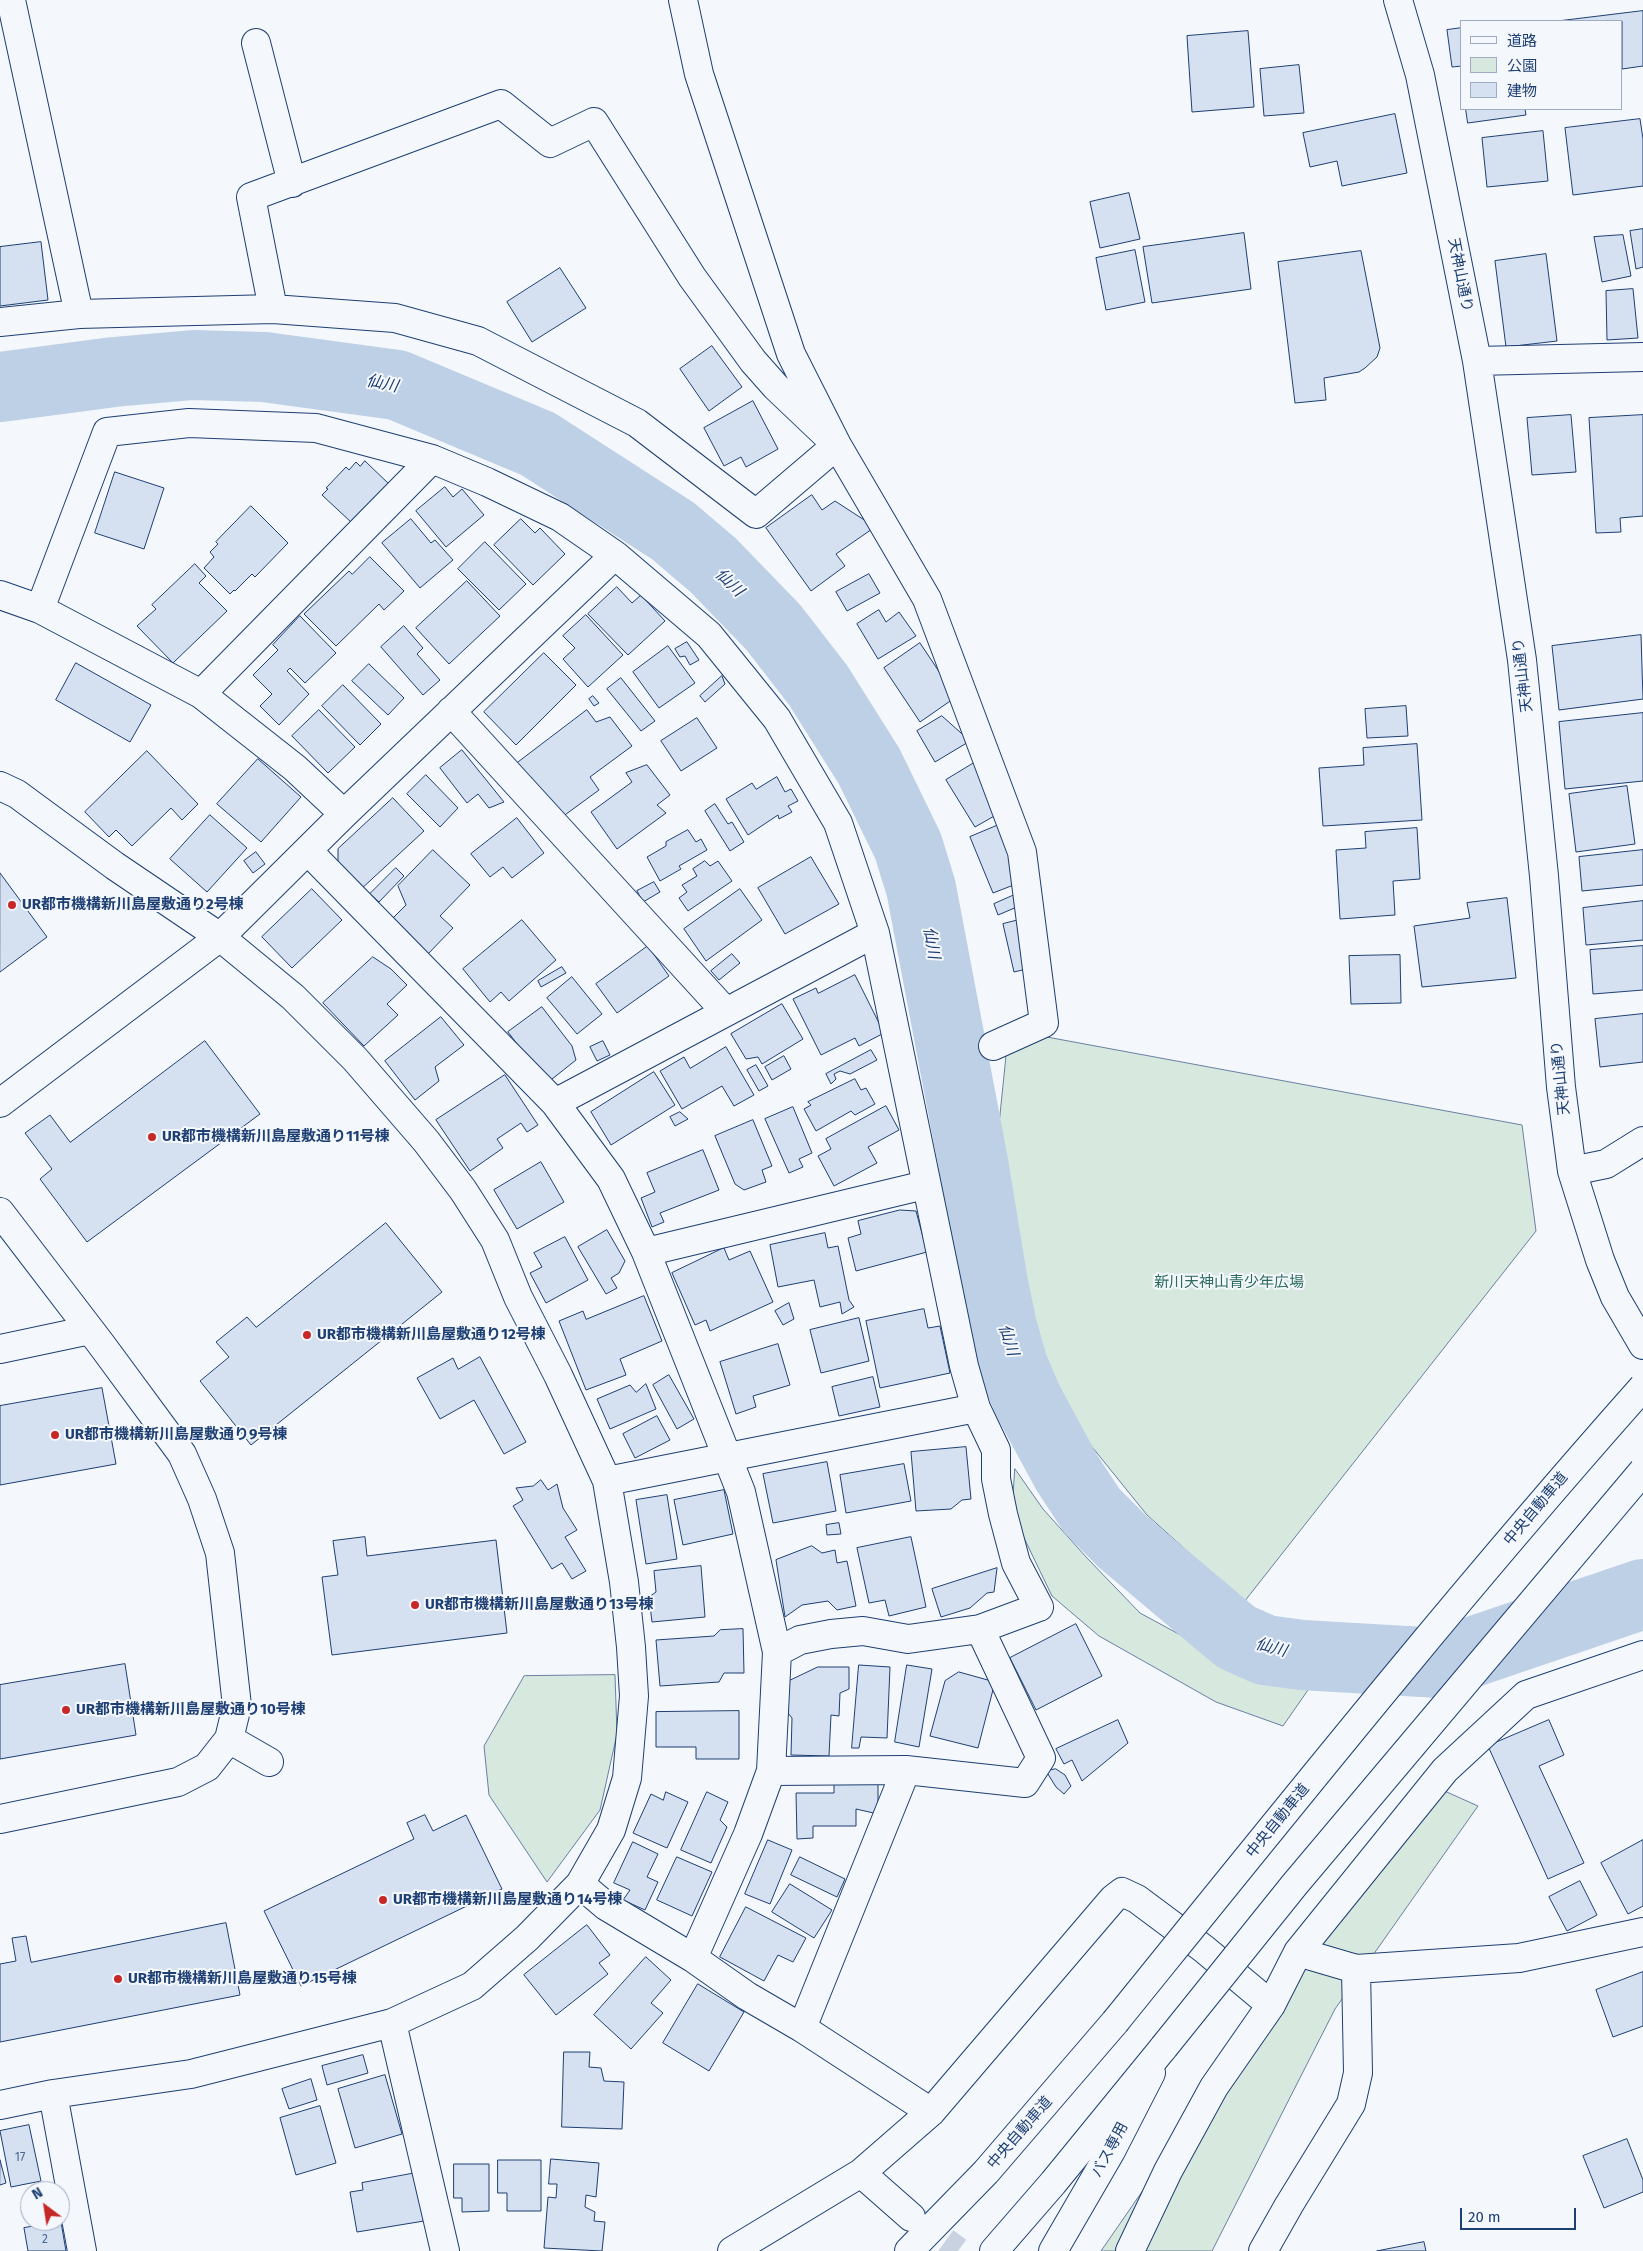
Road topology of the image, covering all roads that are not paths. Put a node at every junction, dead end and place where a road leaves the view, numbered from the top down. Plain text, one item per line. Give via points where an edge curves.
1 (11, 0) edge
2 (683, 0) edge
3 (1398, 0) edge
4 (256, 43) dead end
5 (292, 184) junction
6 (273, 309) junction
7 (79, 314) junction
8 (0, 322) edge
9 (1643, 356) edge
10 (1477, 361) junction
11 (838, 445) junction
12 (432, 459) junction
13 (615, 555) junction
14 (0, 595) edge
15 (40, 609) junction
16 (201, 694) junction
17 (451, 711) junction
18 (0, 786) edge
19 (344, 814) junction
20 (308, 851) junction
21 (875, 933) junction
22 (220, 937) junction
23 (726, 1012) junction
24 (993, 1046) dead end
25 (0, 1103) edge
26 (555, 1103) junction
27 (1643, 1141) edge
28 (1572, 1171) junction
29 (925, 1185) junction
30 (0, 1212) edge
31 (646, 1252) junction
32 (90, 1330) junction
33 (1643, 1345) edge
34 (0, 1349) edge
35 (1643, 1387) edge
36 (976, 1408) junction
37 (729, 1458) junction
38 (1643, 1471) edge
39 (607, 1481) junction
40 (980, 1628) junction
41 (777, 1652) junction
42 (1643, 1655) edge
43 (229, 1739) junction
44 (269, 1762) dead end
45 (906, 1770) junction
46 (771, 1772) junction
47 (0, 1819) edge
48 (580, 1884) junction
49 (1643, 1932) edge
50 (1298, 1952) junction
51 (693, 1958) junction
52 (1356, 1969) junction
53 (1271, 2005) junction
54 (392, 2023) junction
55 (802, 2028) junction
56 (1164, 2047) junction
57 (53, 2094) junction
58 (0, 2105) edge
59 (931, 2112) junction
60 (861, 2173) junction
61 (1053, 2183) junction
62 (911, 2217) tunnel mouth
63 (82, 2251) edge
64 (445, 2251) edge
65 (732, 2251) edge
66 (909, 2251) edge
67 (987, 2251) edge
68 (994, 2251) edge
69 (1004, 2251) edge
70 (1053, 2251) edge
71 (1130, 2251) edge
72 (1263, 2251) edge

1 - 7 main road
2 - 11 main road via 699,74 792,354
3 - 10 main road, 天神山通り via 1420,75
4 - 5 main road
5 - 6 main road via 251,197
5 - 11 main road via 501,104 550,143 594,122 692,277 753,360 776,387
6 - 7 main road
6 - 11 main road via 395,318 478,341 637,423 756,514
7 - 8 main road
9 - 10 main road
10 - 28 main road, 天神山通り via 1522,660 1561,1087
11 - 24 main road via 927,599 1022,852 1044,1023
12 - 13 main road via 560,517
12 - 15 main road via 316,428 189,422 107,432
12 - 16 main road
13 - 17 main road
13 - 21 main road via 709,635 777,719 838,823
14 - 15 main road
15 - 16 main road
16 - 19 main road via 295,768
17 - 19 main road
17 - 23 main road
18 - 22 main road via 17,794
19 - 20 main road
20 - 22 main road
20 - 26 main road
21 - 23 main road
21 - 29 main road
22 - 25 main road
22 - 39 main road via 293,997 355,1059 426,1140 463,1190 495,1240 518,1297
23 - 26 main road
26 - 31 main road via 611,1179
27 - 28 main road via 1606,1164
28 - 33 main road, 天神山通り via 1615,1297
29 - 31 main road
29 - 36 main road
30 - 32 main road
31 - 37 main road
32 - 34 main road
32 - 43 main road via 182,1454 202,1499 220,1553 237,1706
35 - 66 main road, 中央自動車道, bridge via 1400,1670 1115,2022 986,2172
36 - 37 main road
36 - 40 main road via 996,1450 996,1479 1016,1563 1039,1607
37 - 39 main road
37 - 41 main road via 741,1492
38 - 56 main road, bridge via 1295,1884
39 - 48 main road via 632,1647 632,1738 627,1778 611,1830
40 - 41 main road via 908,1639 863,1630 800,1640
40 - 45 main road via 1041,1758 1025,1783
41 - 46 main road
42 - 50 main road via 1526,1695 1445,1770
43 - 44 main road
43 - 47 main road via 207,1767 178,1782
45 - 46 main road
45 - 55 main road
46 - 51 main road via 748,1834
48 - 51 main road via 606,1906
48 - 54 main road via 527,1938 472,1986
49 - 52 main road via 1519,1958
50 - 52 main road
50 - 53 main road
51 - 55 main road via 747,1996
52 - 72 main road via 1358,2073 1350,2104
53 - 59 main road via 1204,1949 1137,1899 1122,1892
53 - 71 main road via 1214,2086
54 - 57 main road via 191,2074
54 - 64 main road
55 - 59 main road
56 - 61 main road
56 - 70 main road, バス専用 via 1111,2151
57 - 58 main road
57 - 63 main road
59 - 60 main road
60 - 62 main road
60 - 65 main road
61 - 67 main road
61 - 68 main road
61 - 69 main road

